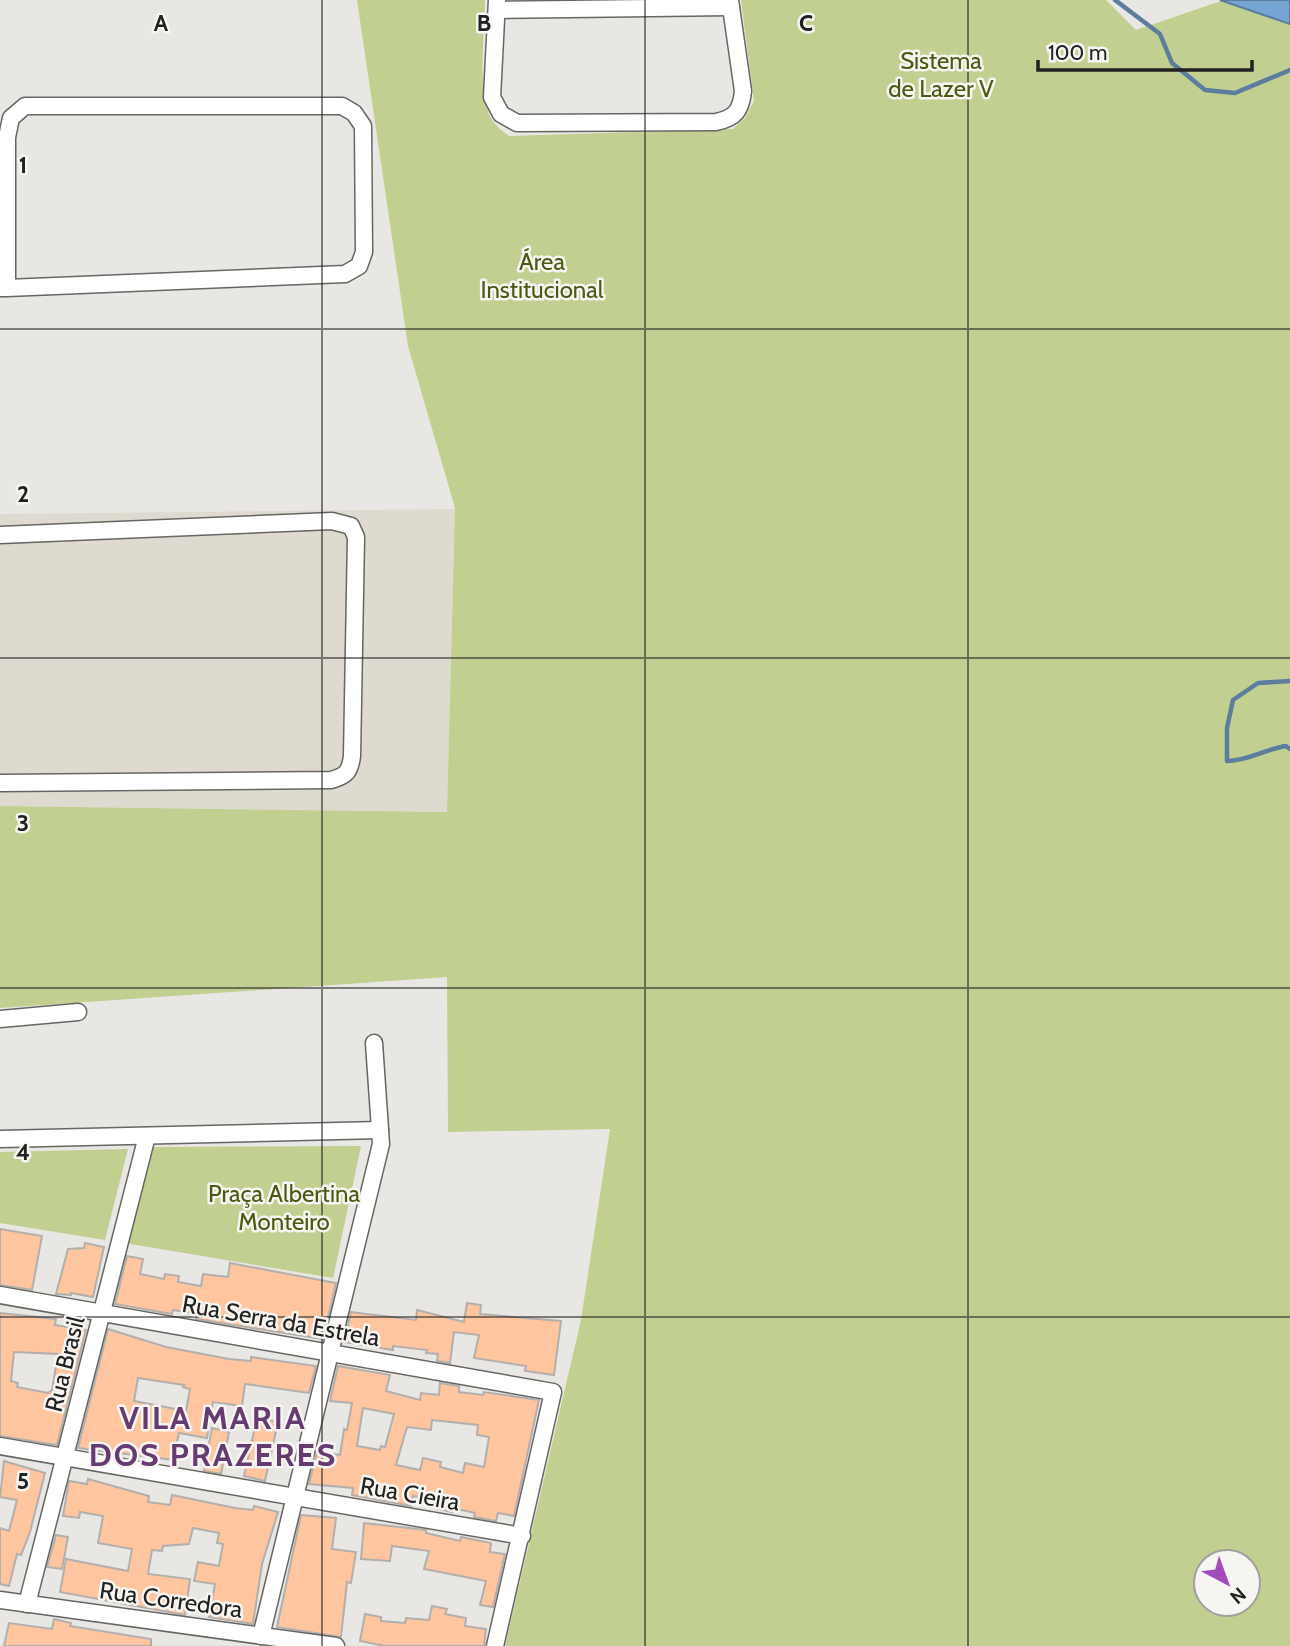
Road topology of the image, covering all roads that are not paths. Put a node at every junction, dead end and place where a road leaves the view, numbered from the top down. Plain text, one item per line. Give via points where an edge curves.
1 (730, 3) edge
2 (497, 5) edge
3 (3, 288) edge
4 (0, 535) edge
5 (0, 783) edge
6 (78, 1012) dead end
7 (0, 1019) edge
8 (374, 1043) dead end
9 (147, 1136) junction
10 (380, 1137) junction
11 (0, 1139) edge
12 (0, 1295) edge
13 (102, 1313) junction
14 (330, 1353) junction
15 (0, 1446) edge
16 (65, 1457) junction
17 (295, 1497) junction
18 (522, 1536) junction
19 (0, 1600) edge
20 (27, 1604) junction
21 (261, 1636) junction
22 (335, 1646) edge
23 (495, 1646) edge

1 - 2 street
1 - 2 street via 743,91 737,114 716,122 517,123 501,114 492,97
3 - 3 street via 8,137 11,118 25,106 342,106 363,126 364,253 359,266 345,274
4 - 5 street via 332,521 351,526 356,537 352,756 344,777
6 - 7 street
8 - 10 street
9 - 10 street
9 - 11 street
9 - 13 street, Rua Brasil
10 - 14 street
12 - 13 street, Rua Serra da Estrela
13 - 14 street, Rua Serra da Estrela
13 - 16 street, Rua Brasil
14 - 17 street
14 - 18 street, Rua Serra da Estrela via 553,1392
15 - 16 street, Rua Cieira
16 - 17 street, Rua Cieira
16 - 20 street, Rua Brasil
17 - 18 street, Rua Cieira
17 - 21 street
18 - 23 street
19 - 20 street, Rua Corredora
20 - 21 street, Rua Corredora
21 - 22 street, Rua Corredora

